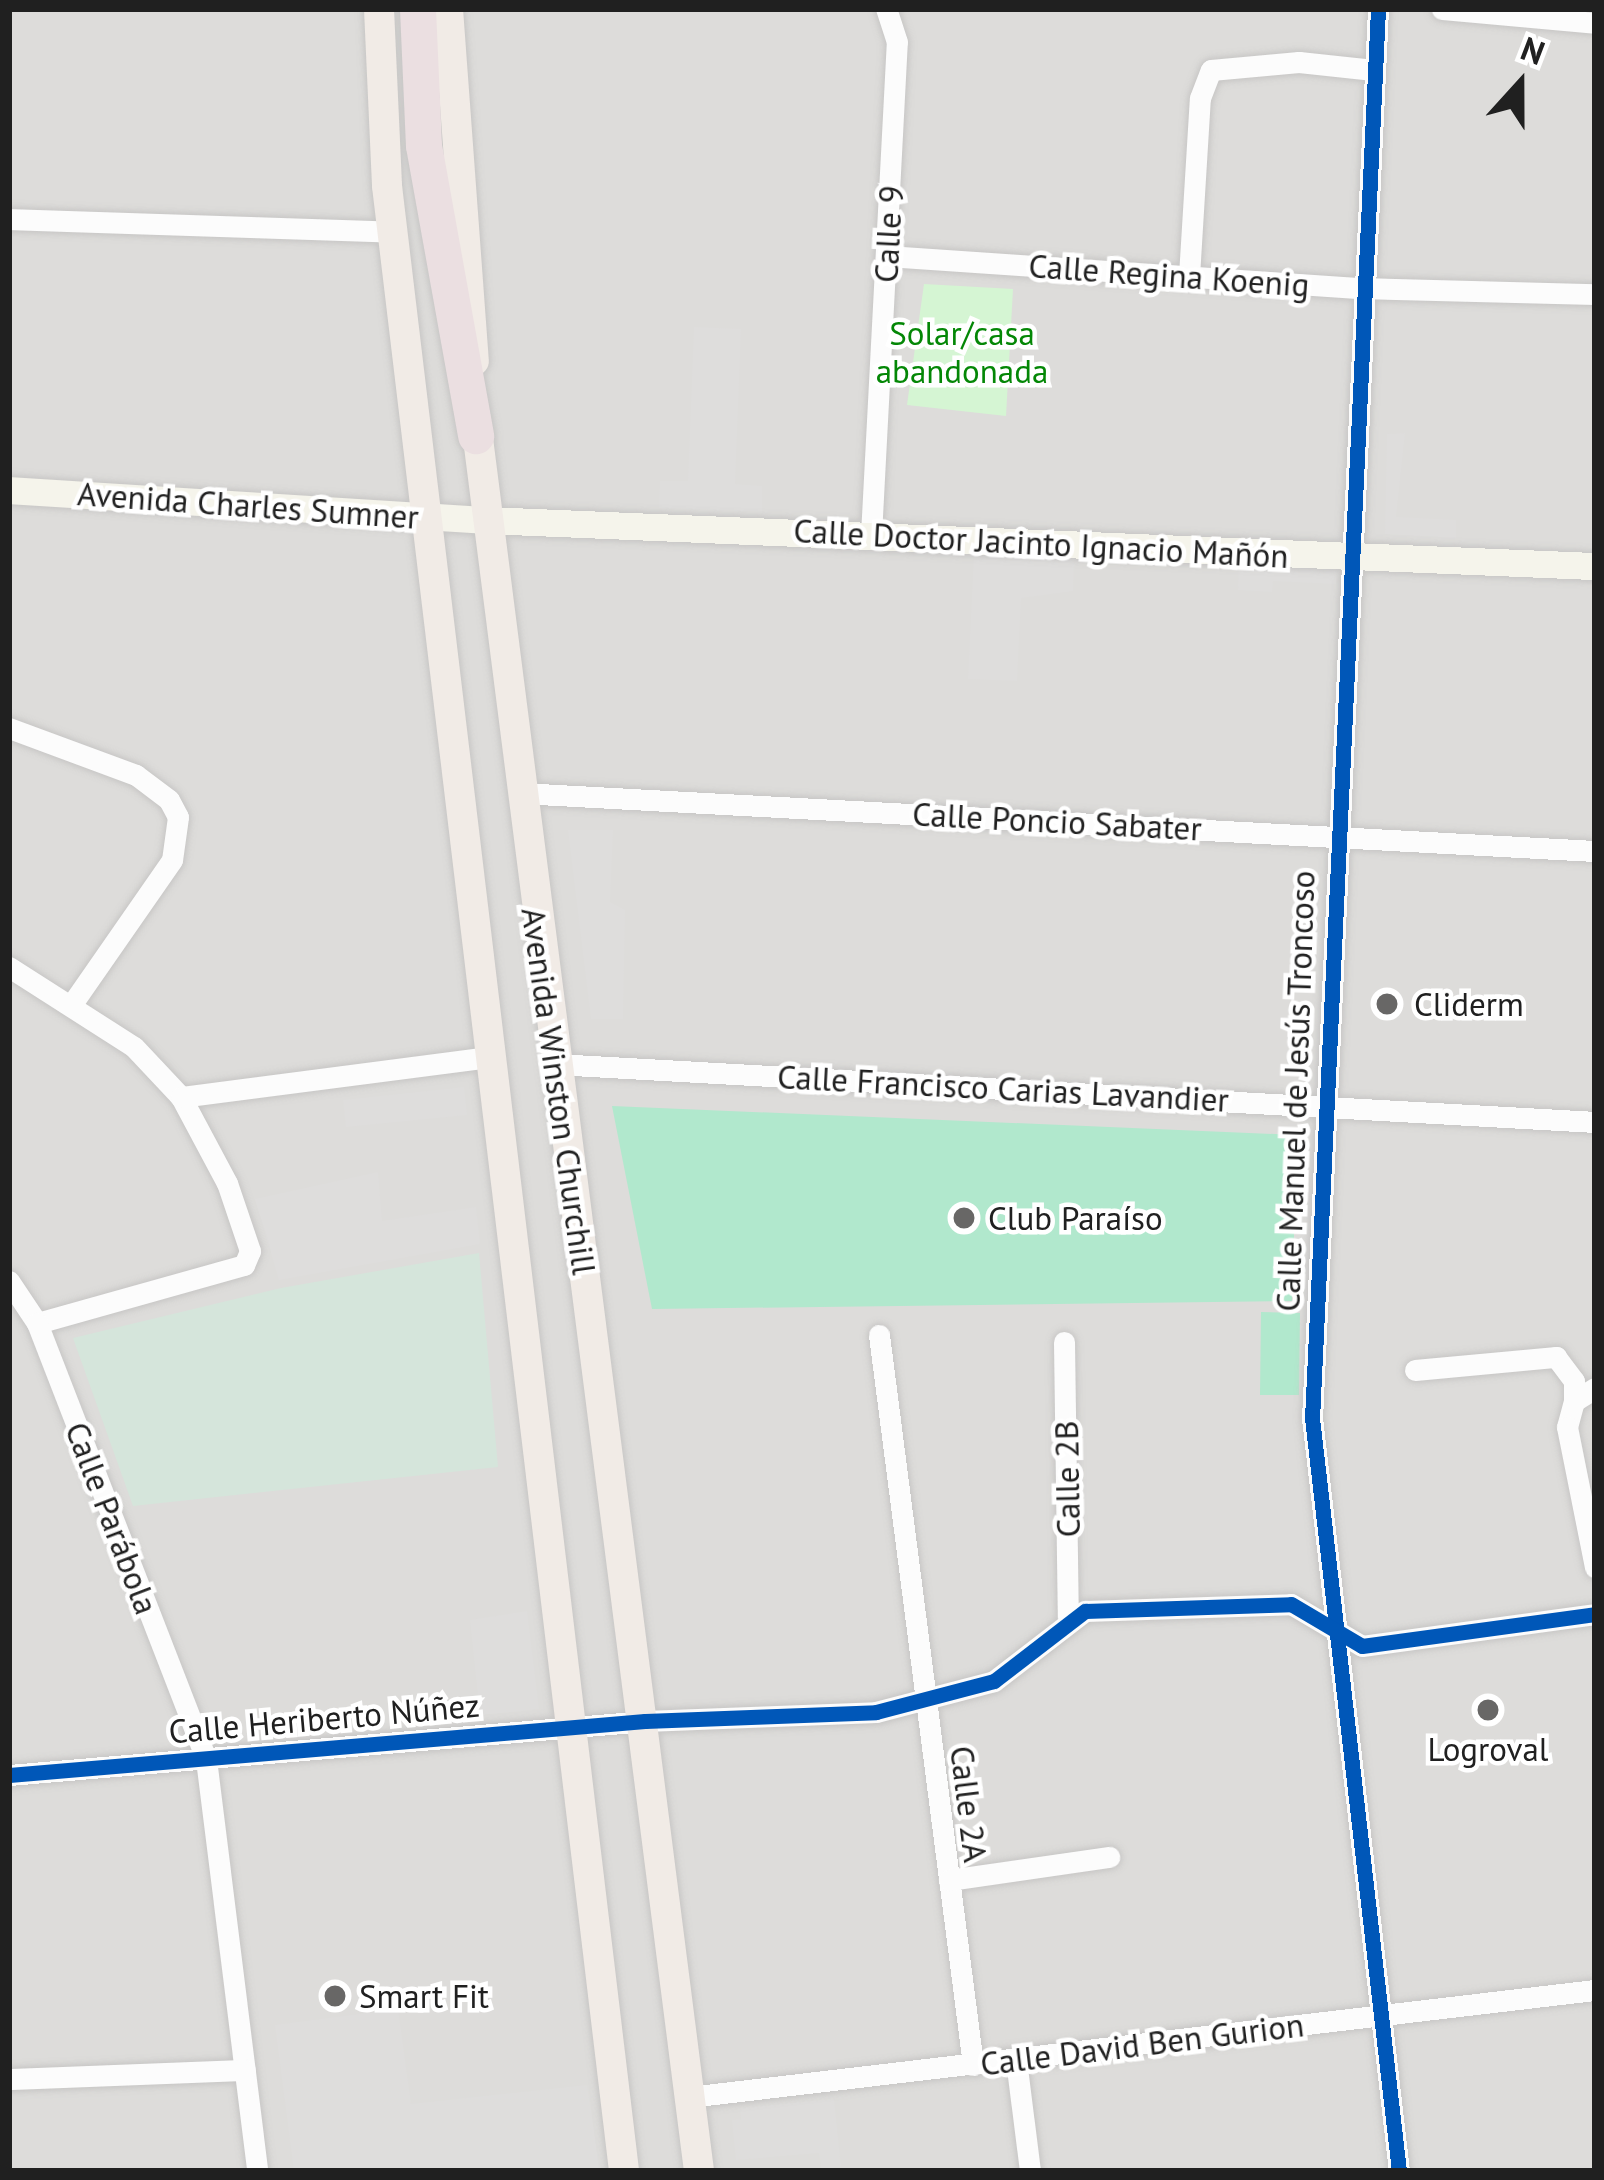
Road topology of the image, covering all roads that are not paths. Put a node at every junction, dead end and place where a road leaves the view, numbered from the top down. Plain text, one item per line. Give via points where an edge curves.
1 (379, 9) edge
2 (418, 9) edge
3 (448, 9) edge
4 (886, 9) edge
5 (1378, 9) edge
6 (1442, 9) edge
7 (1595, 23) edge
8 (1374, 70) junction
9 (9, 219) edge
10 (392, 232) junction
11 (887, 256) junction
12 (1189, 276) junction
13 (1361, 288) junction
14 (1595, 294) edge
15 (476, 436) junction
16 (9, 490) edge
17 (426, 516) junction
18 (486, 520) junction
19 (871, 535) junction
20 (1352, 556) junction
21 (1595, 566) edge
22 (9, 728) edge
23 (520, 793) junction
24 (1336, 835) junction
25 (1595, 850) edge
26 (9, 967) edge
27 (71, 1004) junction
28 (490, 1057) junction
29 (554, 1064) junction
30 (182, 1097) junction
31 (1324, 1105) junction
32 (1595, 1122) edge
33 (9, 1281) edge
34 (37, 1323) junction
35 (879, 1335) dead end
36 (1064, 1342) dead end
37 (1415, 1370) dead end
38 (1595, 1388) edge
39 (1574, 1400) junction
40 (1595, 1567) edge
41 (1595, 1614) edge
42 (1068, 1617) junction
43 (1332, 1631) junction
44 (926, 1704) junction
45 (644, 1721) junction
46 (573, 1728) junction
47 (206, 1759) junction
48 (9, 1775) edge
49 (1108, 1857) dead end
50 (949, 1880) junction
51 (1595, 1990) edge
52 (1379, 2014) junction
53 (1016, 2060) junction
54 (973, 2065) junction
55 (245, 2070) junction
56 (9, 2079) edge
57 (688, 2097) junction
58 (257, 2171) edge
59 (624, 2171) edge
60 (699, 2171) edge
61 (1030, 2171) edge
62 (1399, 2171) edge

1 - 10 main road, Avenida Winston Churchill
2 - 15 highway via 427,169
3 - 15 main road, Avenida Winston Churchill via 450,106 473,289
4 - 11 street, Calle 9 via 897,41
5 - 8 street, Calle Manuel de Jesús Troncoso
6 - 7 street
8 - 12 street via 1298,62 1211,70 1200,98
8 - 13 street, Calle Manuel de Jesús Troncoso
9 - 10 street
10 - 17 main road, Avenida Winston Churchill
11 - 12 street, Calle Regina Koenig
11 - 19 street, Calle 9
12 - 13 street, Calle Regina Koenig
13 - 14 street, Calle Regina Koenig
13 - 20 street, Calle Manuel de Jesús Troncoso
15 - 18 main road, Avenida Winston Churchill
16 - 17 street, Avenida Charles Sumner
17 - 18 street, Avenida Charles Sumner
17 - 28 main road, Avenida Winston Churchill
18 - 19 street, Calle Doctor Jacinto Ignacio Mañón
18 - 23 main road, Avenida Winston Churchill
19 - 20 street, Calle Doctor Jacinto Ignacio Mañón
20 - 21 street, Calle Doctor Jacinto Ignacio Mañón
20 - 24 street, Calle Manuel de Jesús Troncoso
22 - 27 street via 154,785 178,817 172,860
23 - 24 street, Calle Poncio Sabater
23 - 29 main road, Avenida Winston Churchill
24 - 25 street, Calle Poncio Sabater
24 - 31 street, Calle Manuel de Jesús Troncoso
26 - 27 street
27 - 30 street via 134,1047
28 - 30 street
28 - 46 main road, Avenida Winston Churchill
29 - 31 street, Calle Francisco Carias Lavandier
29 - 45 main road, Avenida Winston Churchill
30 - 34 street via 248,1233 249,1261
31 - 32 street, Calle Francisco Carias Lavandier via 1519,1124
31 - 43 street, Calle Manuel de Jesús Troncoso via 1312,1418
33 - 34 street, Calle Parábola
34 - 47 street, Calle Parábola
35 - 44 street, Calle 2A
36 - 42 street, Calle 2B
37 - 39 street via 1556,1357 1574,1381
38 - 39 street
39 - 40 street via 1567,1427
41 - 43 street via 1362,1646
42 - 43 street via 1252,1601 1298,1606
42 - 44 street, Calle Heriberto Núñez via 994,1681
43 - 52 street, Calle Manuel de Jesús Troncoso
44 - 45 street, Calle Heriberto Núñez
44 - 50 street, Calle 2A
45 - 46 street, Calle Heriberto Núñez
45 - 57 main road, Avenida Winston Churchill
46 - 47 street, Calle Heriberto Núñez
46 - 59 main road, Avenida Winston Churchill
47 - 48 street, Calle Heriberto Núñez
47 - 55 street, Calle Parábola
49 - 50 street
50 - 54 street, Calle 2A
51 - 52 street, Calle David Ben Gurion
52 - 53 street, Calle David Ben Gurion
52 - 62 street, Calle Manuel de Jesús Troncoso
53 - 54 street, Calle David Ben Gurion
53 - 61 street
54 - 57 street, Calle David Ben Gurion
55 - 56 street
55 - 58 street, Calle Parábola
57 - 60 main road, Avenida Winston Churchill

